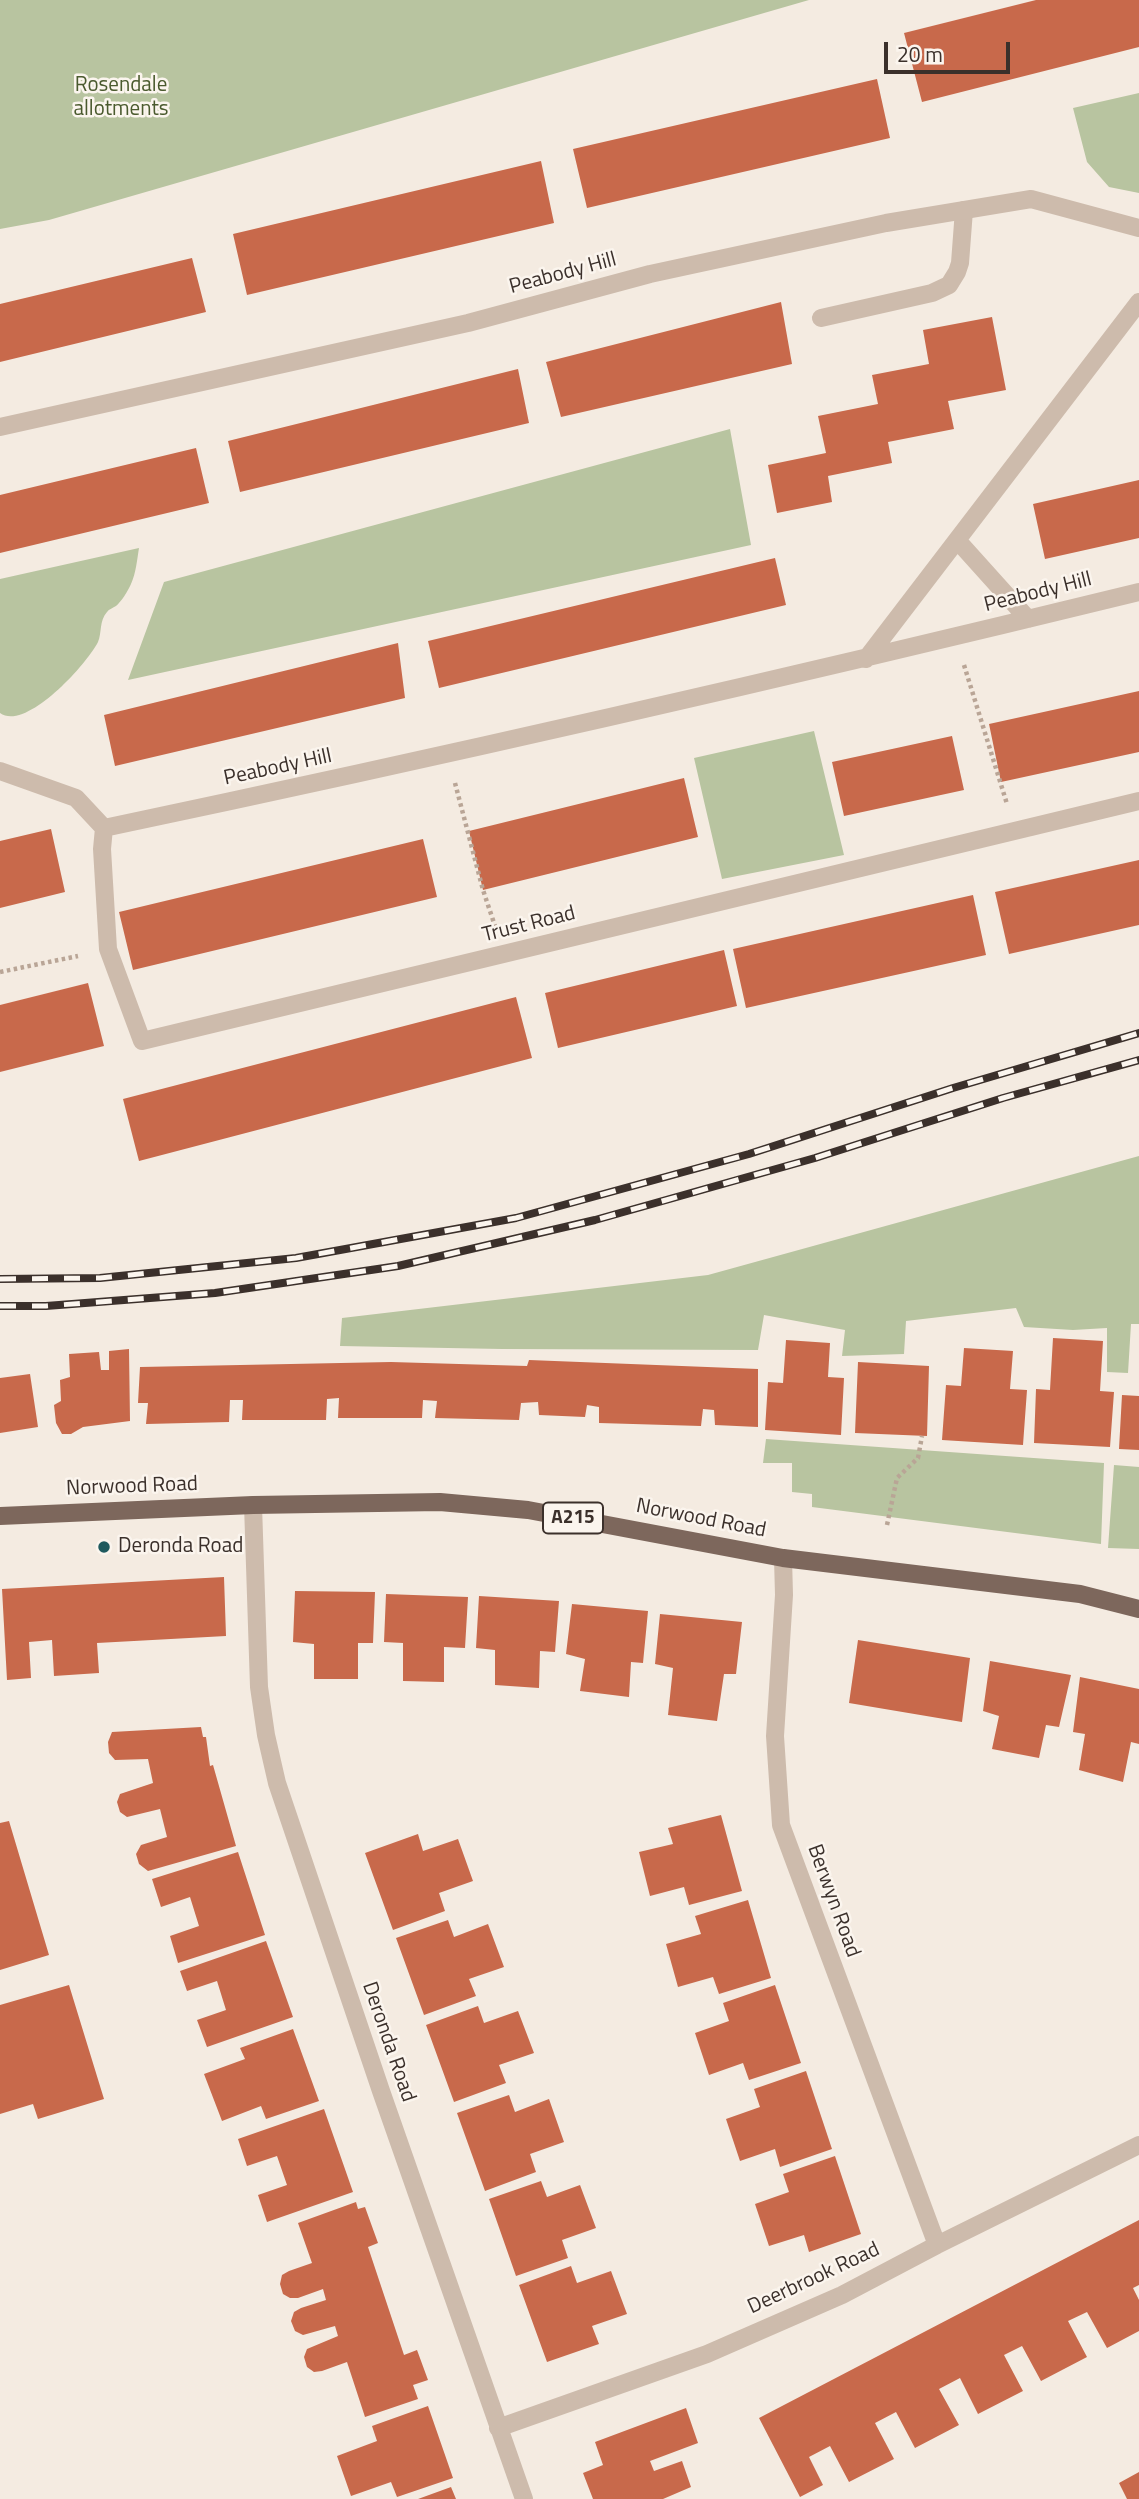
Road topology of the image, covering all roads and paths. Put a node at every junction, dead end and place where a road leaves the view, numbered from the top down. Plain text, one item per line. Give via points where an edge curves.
1 (964, 210) junction
2 (1139, 228) edge
3 (1139, 303) edge
4 (821, 318) dead end
5 (0, 427) edge
6 (957, 540) junction
7 (1139, 592) edge
8 (1028, 619) junction
9 (955, 637) junction
10 (866, 659) junction
11 (447, 755) junction
12 (0, 771) edge
13 (1139, 801) edge
14 (104, 828) junction
15 (1013, 832) junction
16 (108, 949) junction
17 (505, 955) junction
18 (0, 972) edge
19 (922, 1436) dead end
20 (253, 1505) junction
21 (0, 1516) edge
22 (887, 1525) dead end
23 (783, 1558) junction
24 (1139, 1609) edge
25 (1139, 2146) edge
26 (937, 2245) junction
27 (498, 2428) junction
28 (524, 2499) edge

1 - 2 street, Peabody Hill via 1031,199
1 - 4 street via 960,263 949,285 932,293
1 - 5 street, Peabody Hill via 650,274 468,323
3 - 6 street
6 - 8 street
6 - 10 street
7 - 8 street, Peabody Hill
8 - 9 street, Peabody Hill
9 - 10 street, Peabody Hill
9 - 15 path
10 - 11 street, Peabody Hill
11 - 14 street, Peabody Hill
11 - 17 path
12 - 14 street via 76,798
13 - 15 street, Trust Road
14 - 16 street, Trust Road
15 - 17 street, Trust Road
16 - 17 street, Trust Road via 142,1041
16 - 18 path
19 - 22 path via 918,1458 897,1478
20 - 21 main road, Norwood Road / A215
20 - 23 main road, Norwood Road / A215 via 440,1502 528,1510
20 - 27 street, Deronda Road via 259,1687 277,1783
23 - 24 main road, Norwood Road / A215 via 1080,1594
23 - 26 street, Berwyn Road via 775,1736 781,1825
25 - 26 street, Deerbrook Road
26 - 27 street, Deerbrook Road via 842,2295 707,2354
27 - 28 street, Deronda Road

